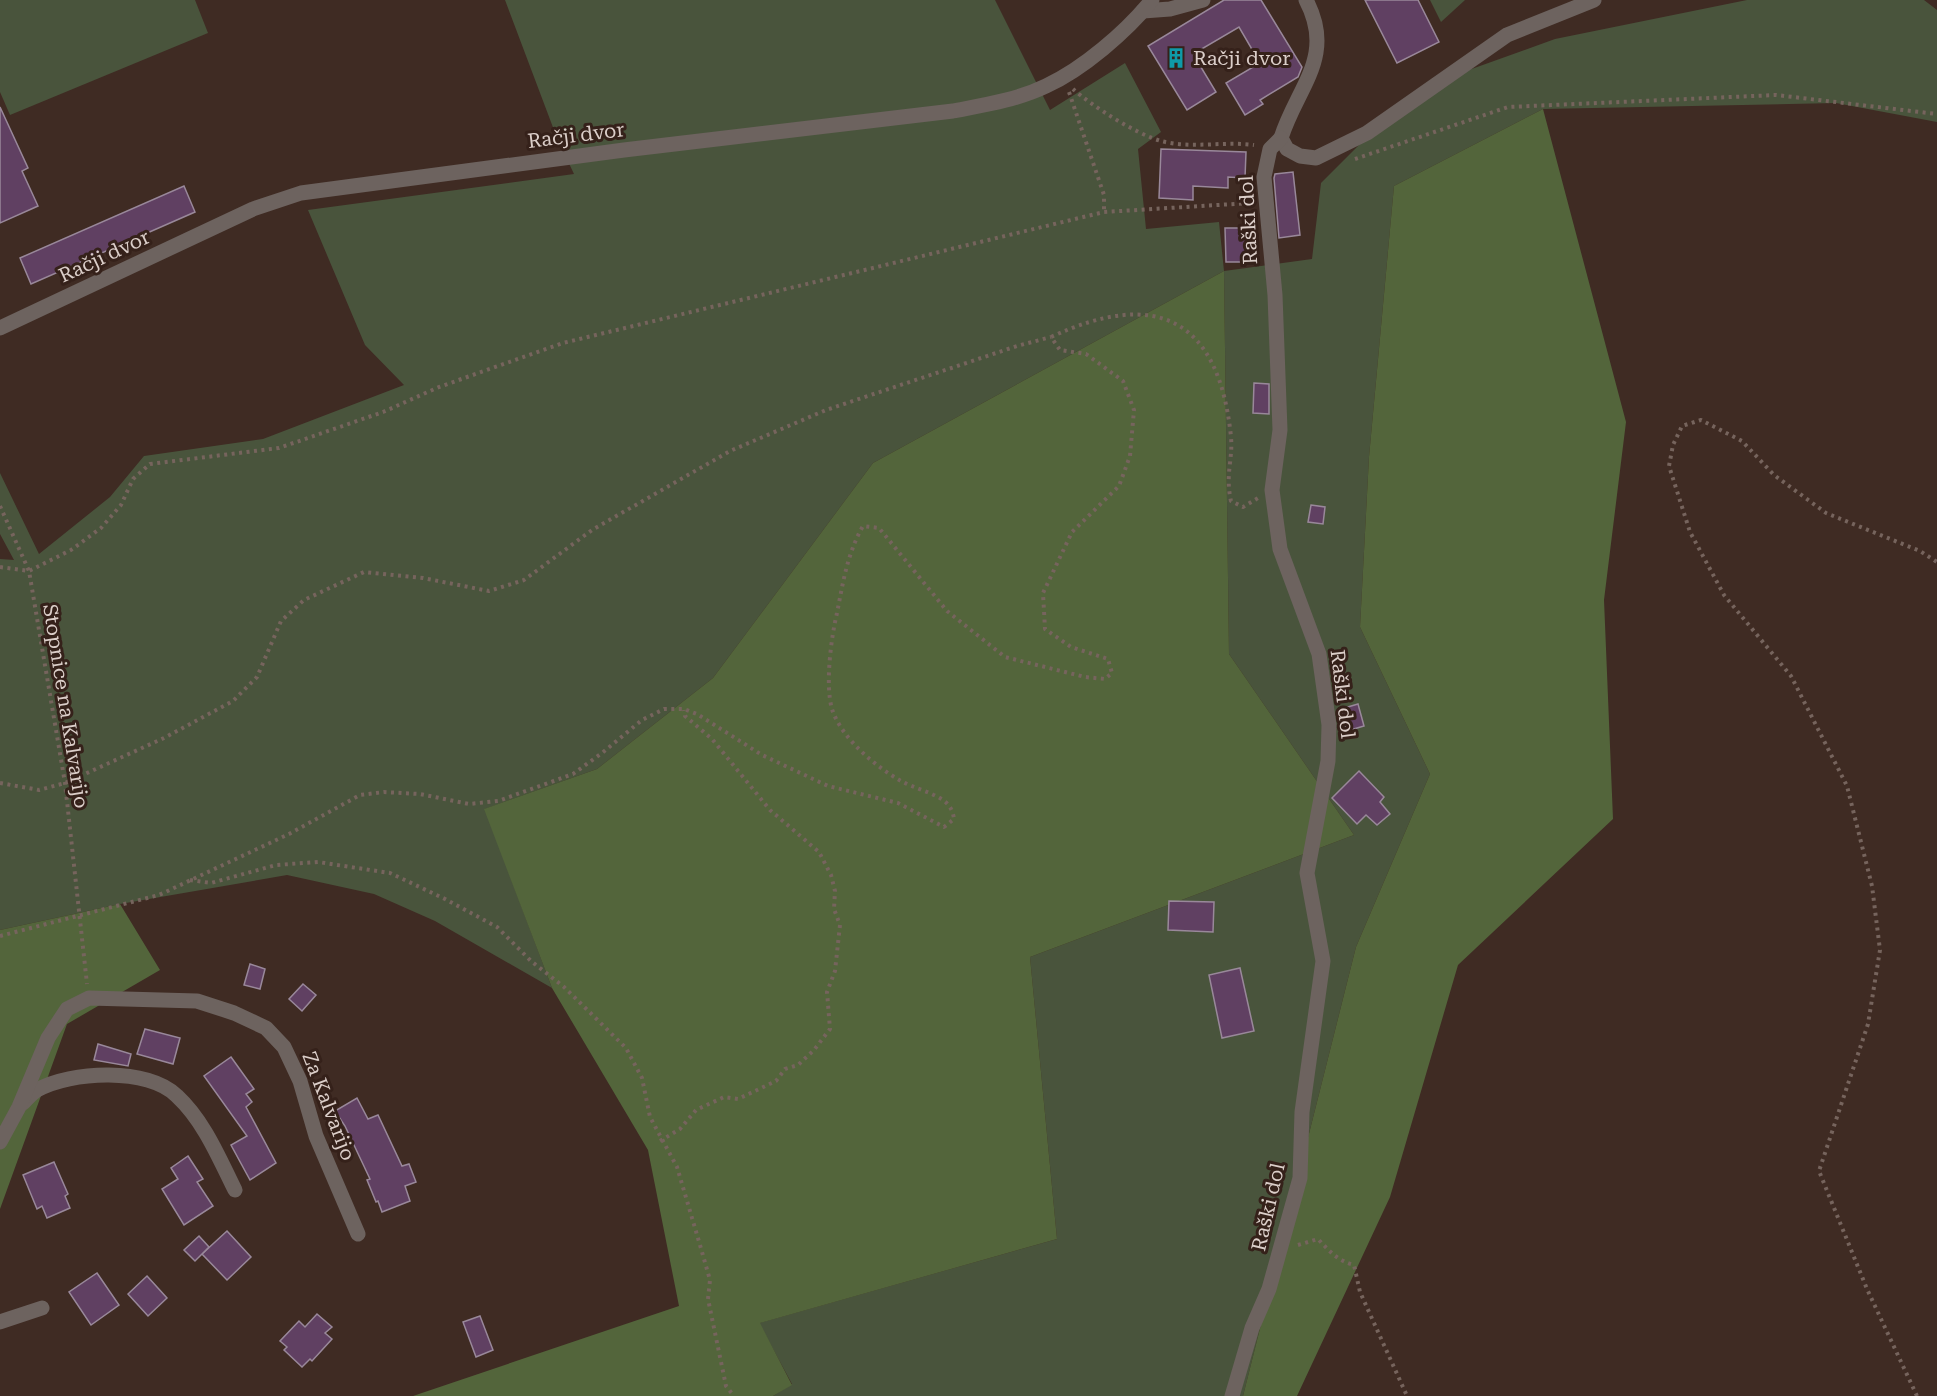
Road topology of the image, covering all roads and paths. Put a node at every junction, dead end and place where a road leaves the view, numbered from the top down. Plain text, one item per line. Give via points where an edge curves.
1 (1203, 0) edge
2 (1306, 0) edge
3 (1594, 0) edge
4 (1148, 6) edge
5 (1061, 78) junction
6 (1937, 114) edge
7 (1281, 138) junction
8 (1270, 150) junction
9 (1346, 160) dead end
10 (1265, 202) junction
11 (1104, 212) junction
12 (0, 328) edge
13 (1051, 337) junction
14 (1272, 490) junction
15 (0, 506) edge
16 (1937, 562) edge
17 (0, 567) edge
18 (29, 570) junction
19 (684, 709) junction
20 (0, 783) edge
21 (65, 783) junction
22 (189, 880) junction
23 (80, 916) junction
24 (0, 936) edge
25 (89, 998) junction
26 (19, 1107) junction
27 (660, 1141) junction
28 (0, 1142) edge
29 (236, 1190) dead end
30 (358, 1234) dead end
31 (1282, 1244) junction
32 (42, 1308) dead end
33 (0, 1322) edge
34 (734, 1396) edge
35 (1232, 1396) edge
36 (1407, 1396) edge
37 (1917, 1396) edge

1 - 4 street via 1170,9
2 - 7 street via 1318,42 1312,71
3 - 7 street via 1507,35 1367,133 1316,158 1293,153
4 - 5 street, Račji dvor via 1117,36
5 - 8 path via 1085,100 1161,141 1253,144
5 - 11 path via 1072,98 1104,195
5 - 12 street, Račji dvor via 999,102 952,111 301,193 253,209
6 - 9 path via 1776,95 1508,107 1365,157
7 - 8 street, Raški dol
8 - 10 street, Raški dol via 1263,177
10 - 11 path
10 - 14 street, Raški dol via 1275,294 1280,430
11 - 18 path via 563,343 279,448 150,464 133,479 121,505 101,528 71,550
13 - 14 path via 1082,323 1140,313 1176,322 1209,354 1225,397 1231,440 1227,481 1231,501 1243,507
13 - 19 path via 1060,350 1086,354 1123,381 1134,410 1130,456 1119,486 1072,532 1043,593 1045,629 1071,647 1108,660 1112,673 1104,679 1084,677 1005,657 946,610 879,528 863,526 850,548 833,629 832,710 853,742 872,759 900,780 950,807 954,819 950,825 931,822 898,803 828,786 762,755
13 - 21 path via 826,410 730,451 591,530 524,580 489,591 364,572 304,600 281,621 257,677 233,701
14 - 31 street, Raški dol via 1280,549 1319,654 1329,725 1328,761 1307,873 1323,961 1302,1112 1300,1178
15 - 18 path, Stopnice na Kalvarijo
16 - 37 path via 1920,551 1826,513 1774,475 1742,441 1701,420 1682,426 1669,466 1690,532 1724,595 1791,676 1847,786 1872,886 1880,950 1868,1024 1819,1171 1867,1289
17 - 18 path
18 - 21 path, Stopnice na Kalvarijo
19 - 22 path via 664,709 642,720 573,774 498,801 469,804 420,794 360,795 289,834
19 - 27 path via 685,716 712,739 770,810 819,852 835,891 834,909 840,925 835,971 827,992 830,1029 814,1050 798,1065 785,1069 776,1081 738,1099 724,1098 696,1110 680,1129
20 - 21 path via 39,790
21 - 23 path, Stopnice na Kalvarijo
22 - 23 path via 159,895
22 - 27 path via 211,882 276,866 318,862 354,866 390,873 497,927 626,1048 642,1078 650,1117
23 - 24 path
23 - 25 path, Stopnice na Kalvarijo
25 - 26 street via 67,1009 48,1038
25 - 30 street, Za Kalvarijo via 197,1001 266,1028 284,1047 300,1081 316,1136
26 - 28 street
26 - 29 street via 36,1090 71,1077 101,1075 151,1080 177,1095 198,1121
27 - 34 path via 677,1167 700,1245 710,1280 708,1299 726,1386
31 - 35 street, Raški dol
31 - 36 path via 1302,1245 1318,1239 1331,1254 1354,1265 1360,1292
32 - 33 street

